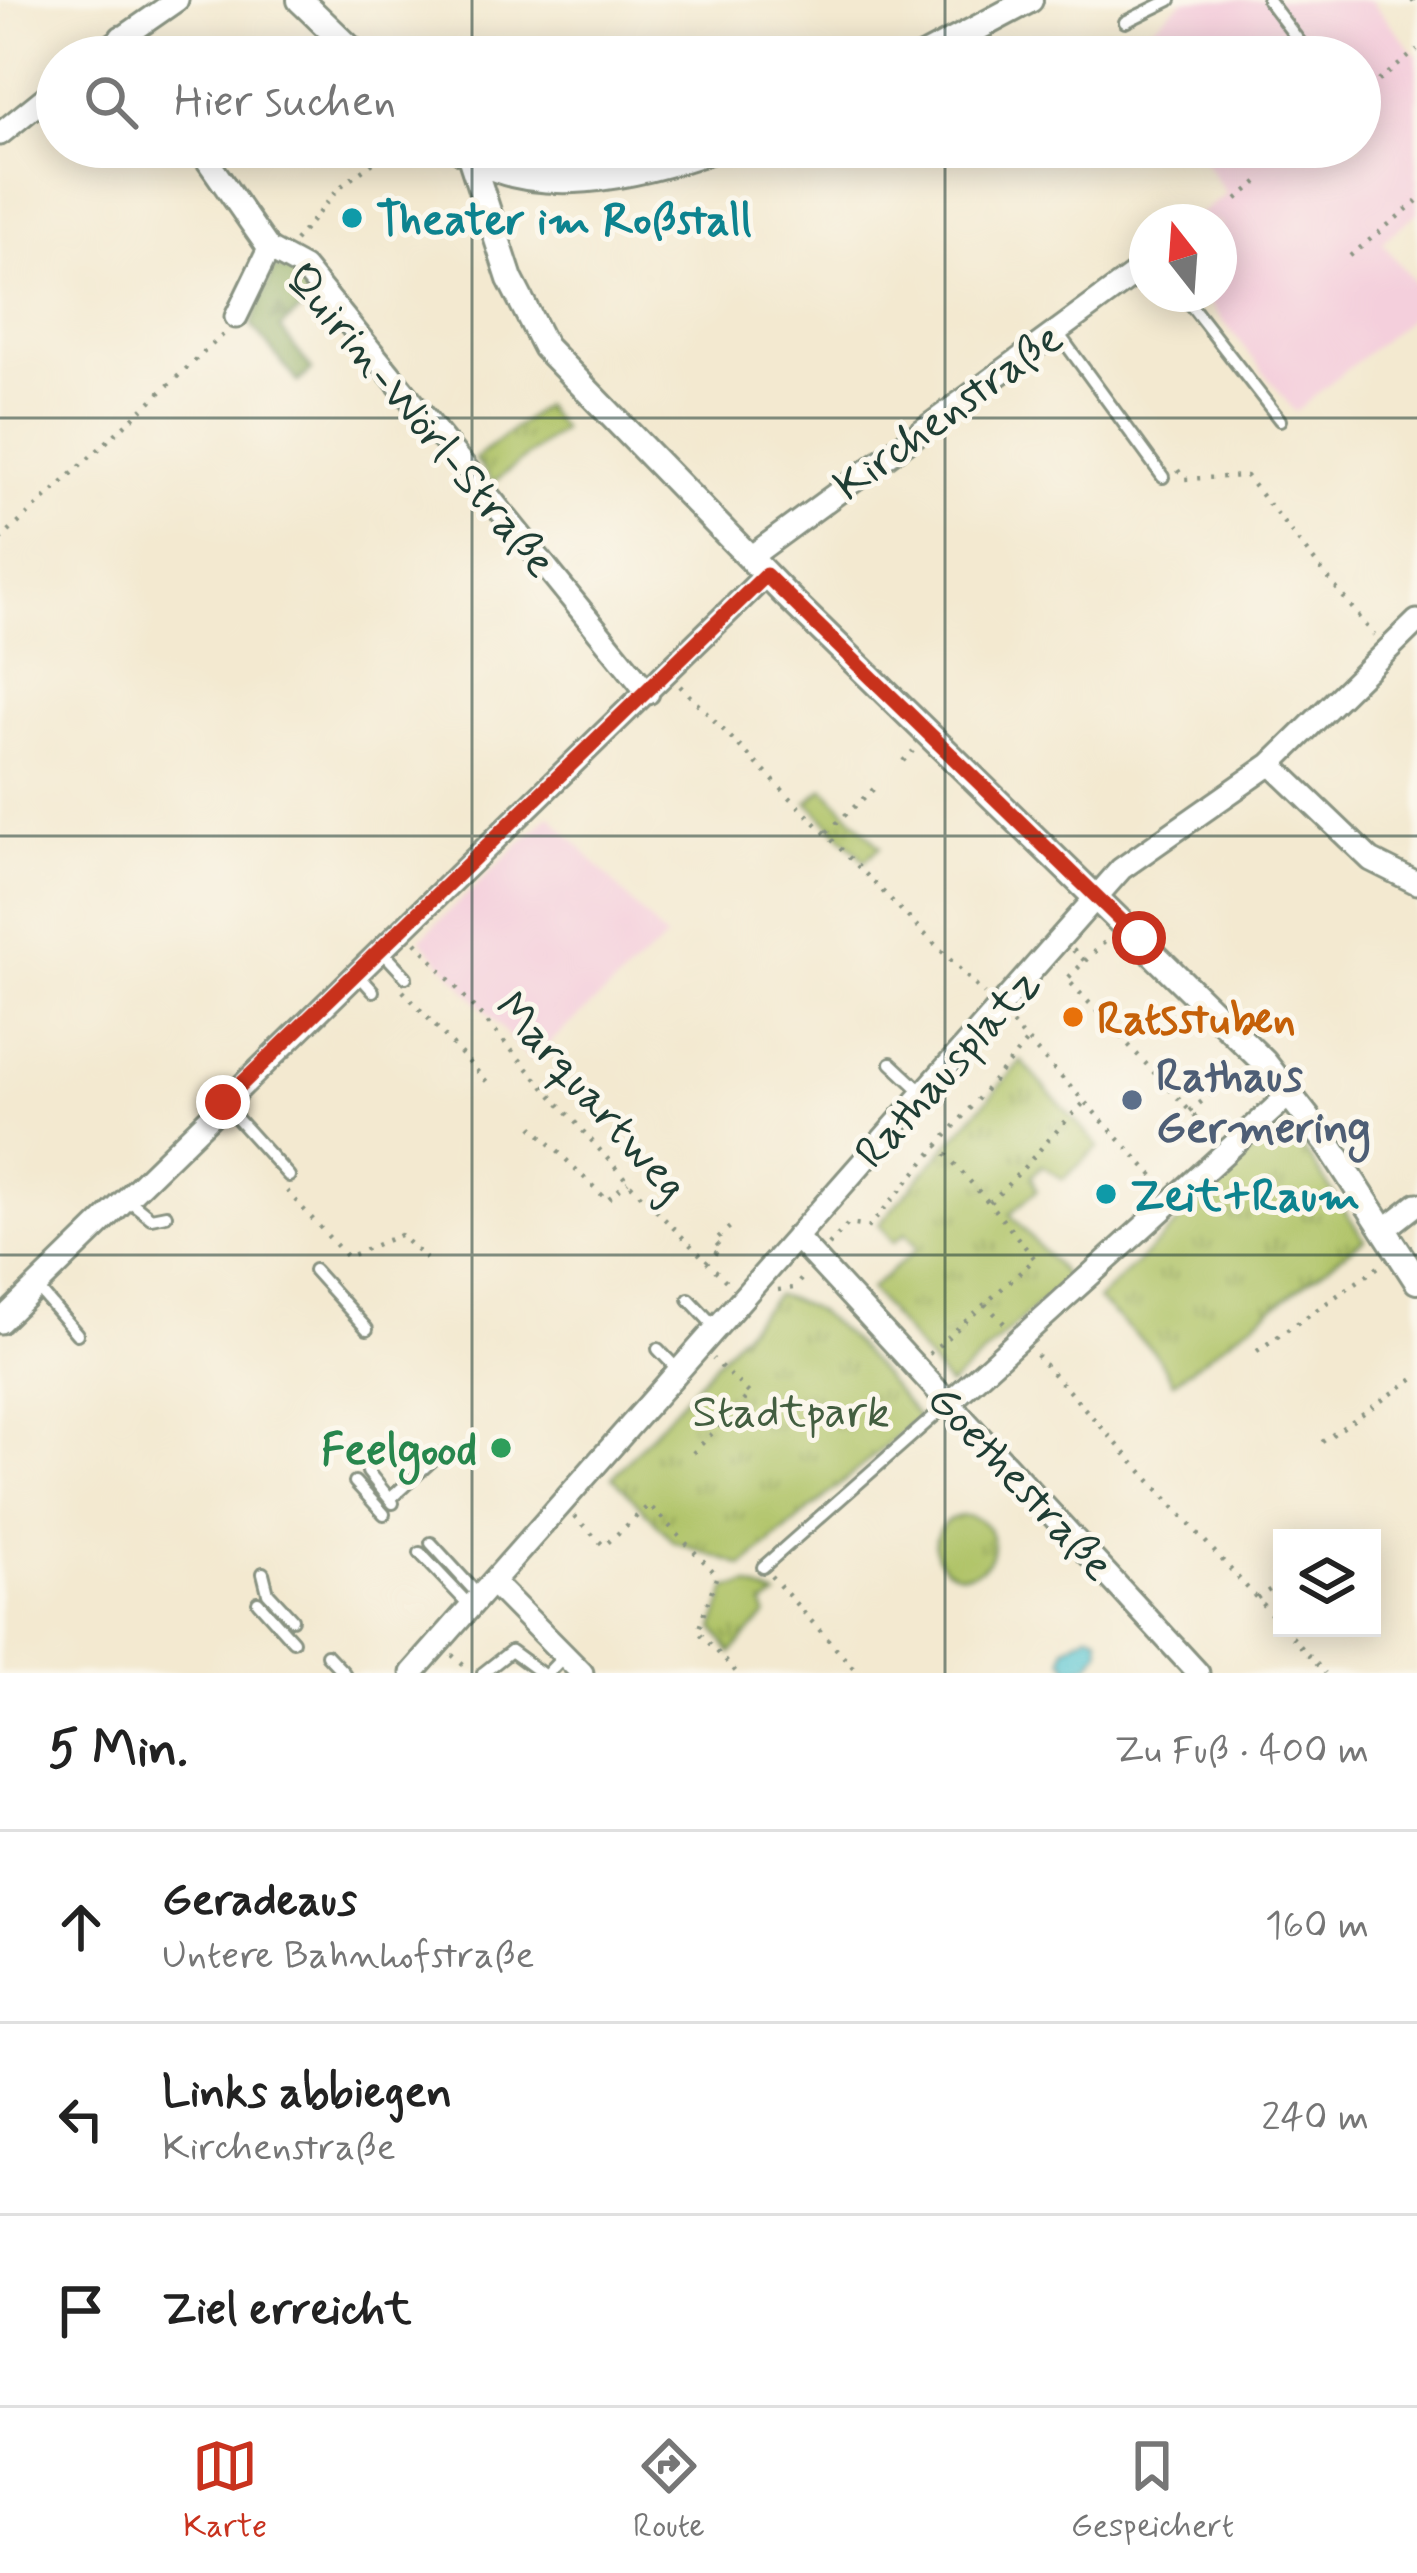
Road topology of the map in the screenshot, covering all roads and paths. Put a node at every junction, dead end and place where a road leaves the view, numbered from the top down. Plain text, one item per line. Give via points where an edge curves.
1 (177, 0) edge
2 (300, 0) edge
3 (1030, 0) edge
4 (1170, 0) edge
5 (1268, 0) edge
6 (1125, 22) dead end
7 (123, 36) edge
8 (337, 36) edge
9 (962, 36) edge
10 (1295, 36) edge
11 (1417, 50) edge
12 (1381, 79) edge
13 (36, 105) edge
14 (0, 134) edge
15 (214, 168) edge
16 (366, 168) edge
17 (469, 168) edge
18 (500, 168) edge
19 (656, 168) edge
20 (1258, 182) dead end
21 (1237, 199) dead end
22 (1417, 202) edge
23 (279, 252) junction
24 (1350, 256) dead end
25 (1129, 278) edge
26 (1196, 312) edge
27 (236, 317) joint
28 (1056, 330) junction
29 (1280, 420) dead end
30 (1171, 461) dead end
31 (1162, 476) dead end
32 (0, 540) edge
33 (758, 566) junction
34 (1417, 621) edge
35 (1386, 650) junction
36 (668, 674) junction
37 (648, 693) junction
38 (1271, 764) junction
39 (879, 784) dead end
40 (827, 832) junction
41 (1417, 883) edge
42 (1096, 896) junction
43 (1124, 925) junction
44 (404, 928) junction
45 (1060, 938) junction
46 (381, 950) junction
47 (1085, 962) junction
48 (357, 973) junction
49 (404, 984) joint
50 (373, 991) dead end
51 (996, 1007) junction
52 (1028, 1040) junction
53 (891, 1063) dead end
54 (1245, 1079) dead end
55 (489, 1084) dead end
56 (922, 1092) junction
57 (1291, 1093) junction
58 (223, 1102) junction
59 (1085, 1102) junction
60 (1190, 1112) junction
61 (532, 1126) dead end
62 (938, 1145) junction
63 (1221, 1145) dead end
64 (274, 1176) dead end
65 (289, 1176) dead end
66 (628, 1182) junction
67 (126, 1198) junction
68 (1174, 1198) junction
69 (989, 1203) junction
70 (1417, 1204) edge
71 (166, 1215) dead end
72 (725, 1221) dead end
73 (1385, 1229) junction
74 (796, 1237) junction
75 (1399, 1252) junction
76 (426, 1259) dead end
77 (817, 1260) junction
78 (706, 1262) junction
79 (314, 1270) dead end
80 (759, 1278) junction
81 (1417, 1281) edge
82 (36, 1286) junction
83 (742, 1298) junction
84 (689, 1299) dead end
85 (985, 1304) junction
86 (0, 1322) edge
87 (716, 1328) junction
88 (367, 1329) dead end
89 (77, 1334) dead end
90 (1020, 1338) junction
91 (700, 1347) junction
92 (658, 1348) dead end
93 (1257, 1351) dead end
94 (916, 1366) junction
95 (679, 1371) junction
96 (1417, 1376) edge
97 (951, 1402) junction
98 (1322, 1442) dead end
99 (373, 1451) dead end
100 (693, 1453) dead end
101 (439, 1454) dead end
102 (355, 1482) dead end
103 (564, 1507) junction
104 (384, 1514) dead end
105 (430, 1543) dead end
106 (420, 1553) dead end
107 (763, 1567) joint
108 (263, 1573) dead end
109 (1273, 1588) edge
110 (483, 1597) junction
111 (1257, 1598) junction
112 (258, 1602) dead end
113 (1273, 1616) edge
114 (292, 1618) dead end
115 (284, 1637) dead end
116 (1292, 1637) edge
117 (327, 1655) dead end
118 (565, 1655) junction
119 (344, 1673) edge
120 (412, 1673) edge
121 (482, 1673) edge
122 (544, 1673) edge
123 (583, 1673) edge
124 (737, 1673) edge
125 (858, 1673) edge
126 (1198, 1673) edge
127 (1325, 1673) edge

1 - 7 street
2 - 8 street
3 - 9 street
4 - 6 lane
5 - 10 lane
11 - 12 path
13 - 14 street
15 - 23 street, Quirin-Wörl-Straße
16 - 23 path
17 - 33 street via 545,347
18 - 19 street via 582,178
20 - 21 path
22 - 24 path
23 - 27 street
23 - 37 street, Quirin-Wörl-Straße via 304,268
25 - 28 street, Kirchenstraße
26 - 29 lane
27 - 32 path via 143,414
28 - 31 lane
28 - 33 street, Kirchenstraße
30 - 35 path via 1184,479 1246,476
33 - 36 street, Kirchenstraße
33 - 42 street
34 - 35 street, Rathausplatz
35 - 38 street, Rathausplatz
36 - 37 street, Kirchenstraße
36 - 40 path
37 - 44 street, Kirchenstraße
38 - 41 street via 1356,848
38 - 42 street, Rathausplatz via 1131,860
39 - 40 path
40 - 51 path
42 - 43 street
42 - 45 street, Rathausplatz
43 - 47 path
43 - 57 street
44 - 46 street, Kirchenstraße
44 - 66 path, Marquartweg
45 - 47 path
45 - 51 street, Rathausplatz
46 - 48 street, Kirchenstraße
46 - 49 lane
47 - 60 path via 1067,980
48 - 50 lane
48 - 58 street, Kirchenstraße
49 - 55 path
51 - 52 path
51 - 56 street, Rathausplatz
52 - 59 path
52 - 62 path
53 - 56 lane
54 - 60 path via 1238,1072
56 - 74 street, Rathausplatz
57 - 68 street
57 - 73 street
58 - 65 lane
58 - 67 street, Kirchenstraße
59 - 68 path
59 - 69 path
60 - 63 path
61 - 66 path via 608,1200
62 - 69 path
62 - 77 path via 869,1227 848,1224
64 - 76 path via 347,1257 400,1235
66 - 78 path, Marquartweg
67 - 71 lane via 151,1217
67 - 82 street, Kirchenstraße
68 - 90 street via 1090,1264
69 - 85 path via 1035,1259
70 - 73 street
72 - 78 path via 730,1227 714,1241 721,1248
73 - 75 street
74 - 77 street, Goethestraße
74 - 80 street, Rathausplatz
75 - 81 street
75 - 93 path
77 - 80 path via 794,1288 772,1292
77 - 94 street, Goethestraße
78 - 83 path, Marquartweg
79 - 88 lane
80 - 83 street, Rathausplatz
82 - 86 street, Kirchenstraße
82 - 89 lane
83 - 87 street, Rathausplatz
84 - 87 lane
85 - 90 path, Goethestraße
85 - 94 path
87 - 91 street, Rathausplatz
90 - 97 street
90 - 111 path, Goethestraße
91 - 95 street, Rathausplatz
91 - 100 path via 750,1394
92 - 95 lane
94 - 97 street, Goethestraße
95 - 103 street, Rathausplatz
96 - 98 path
97 - 107 lane
97 - 126 street, Goethestraße
99 - 101 lane via 368,1472 392,1502
102 - 104 lane
103 - 110 street, Rathausplatz
103 - 124 path via 604,1546 649,1505 717,1575 698,1631
105 - 110 lane
106 - 110 lane
107 - 125 path
108 - 114 lane via 268,1593
109 - 111 path
110 - 118 street
110 - 120 street, Rathausplatz
111 - 113 path, Goethestraße
112 - 115 lane
116 - 127 path, Goethestraße
117 - 119 lane
118 - 122 lane
118 - 123 street
121 - 122 lane via 511,1652

